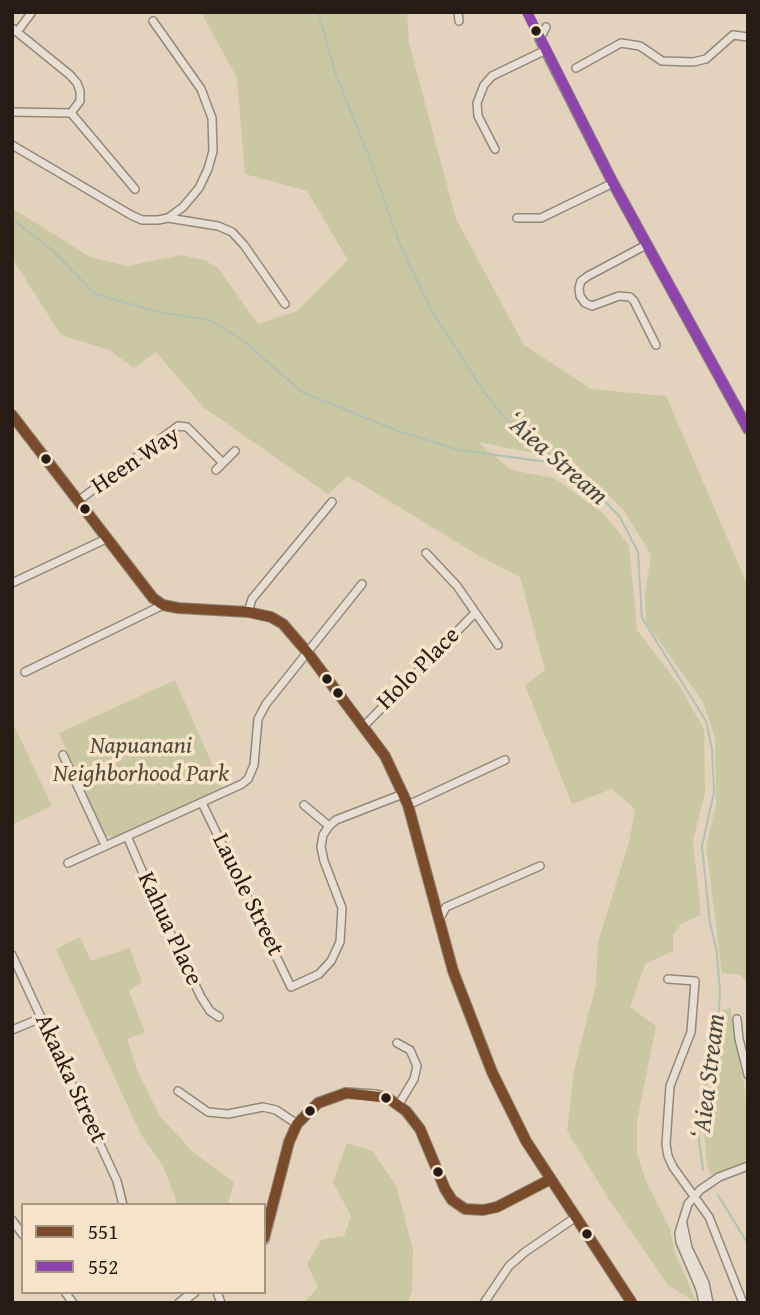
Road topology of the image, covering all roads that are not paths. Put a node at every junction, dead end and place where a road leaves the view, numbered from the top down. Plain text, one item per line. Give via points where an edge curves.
1 (32, 12) edge
2 (527, 12) edge
3 (153, 21) dead end
4 (546, 27) dead end
5 (15, 30) edge
6 (748, 37) edge
7 (540, 39) junction
8 (546, 50) junction
9 (576, 68) dead end
10 (12, 112) edge
11 (71, 113) junction
12 (12, 145) edge
13 (495, 149) dead end
14 (613, 183) junction
15 (135, 189) dead end
16 (169, 218) junction
17 (517, 218) dead end
18 (648, 244) junction
19 (285, 304) dead end
20 (656, 345) dead end
21 (12, 415) edge
22 (748, 429) edge
23 (235, 452) dead end
24 (223, 463) junction
25 (216, 470) dead end
26 (78, 501) junction
27 (332, 502) dead end
28 (107, 539) junction
29 (426, 553) dead end
30 (12, 583) edge
31 (362, 584) dead end
32 (163, 605) junction
33 (248, 612) junction
34 (475, 612) junction
35 (498, 645) dead end
36 (308, 653) junction
37 (25, 672) dead end
38 (364, 726) junction
39 (63, 755) dead end
40 (505, 760) dead end
41 (404, 794) junction
42 (202, 803) junction
43 (304, 804) dead end
44 (408, 805) junction
45 (329, 826) junction
46 (127, 836) junction
47 (105, 845) junction
48 (68, 863) dead end
49 (540, 866) dead end
50 (438, 918) junction
51 (12, 955) edge
52 (668, 979) dead end
53 (219, 1017) dead end
54 (41, 1018) junction
55 (737, 1019) dead end
56 (12, 1030) edge
57 (397, 1043) dead end
58 (748, 1075) edge
59 (178, 1091) dead end
60 (399, 1104) junction
61 (297, 1124) junction
62 (748, 1166) edge
63 (551, 1179) junction
64 (694, 1196) junction
65 (122, 1203) edge
66 (576, 1217) junction
67 (682, 1220) junction
68 (266, 1231) edge
69 (628, 1301) edge
70 (484, 1303) edge
71 (703, 1303) edge
72 (709, 1303) edge
73 (743, 1303) edge

1 - 5 street
2 - 7 street
3 - 16 street via 201,89 214,134 208,170 199,188
4 - 7 street
5 - 11 street via 77,83 80,101
6 - 9 street via 733,35 706,59 686,63 662,61 640,46 621,43
7 - 8 street
8 - 13 street via 492,76 484,85 478,116
8 - 14 street
10 - 11 street
11 - 15 street
12 - 16 street via 131,215
14 - 17 street via 541,218
14 - 18 street
16 - 19 street via 232,232
18 - 20 street via 588,276 579,288 585,303 592,306 619,296 630,297
18 - 22 street
21 - 26 street
23 - 24 street
24 - 25 street
24 - 26 street, Heen Way via 187,427 178,426
26 - 28 street
27 - 33 street via 252,599
28 - 30 street
28 - 32 street via 142,586
29 - 34 street, Holo Place
31 - 36 street
32 - 33 street
32 - 37 street
33 - 36 street via 283,624
34 - 35 street, Holo Place
34 - 38 street, Holo Place
36 - 38 street
36 - 42 street via 258,719 254,765 247,779
38 - 41 street
39 - 47 street
40 - 44 street
41 - 44 street
41 - 45 street
42 - 45 street, Lauole Street via 291,987 319,974 340,942 342,908 321,847
42 - 46 street
43 - 45 street
44 - 50 street
46 - 47 street
46 - 53 street, Kahua Place via 201,997
47 - 48 street
49 - 50 street via 446,908
50 - 63 street via 492,1072 526,1141
51 - 54 street, Akaaka Street
52 - 64 street via 695,981 691,1031 670,1086 666,1144 673,1167
54 - 56 street
54 - 65 street, Akaaka Street via 117,1181
55 - 58 street
57 - 60 street via 410,1049 417,1066
59 - 61 street via 208,1112 228,1114 263,1107
60 - 61 street via 376,1094 346,1093 318,1103
60 - 63 street via 420,1129 445,1189 465,1209 497,1206
61 - 68 street
62 - 64 street via 719,1177
63 - 66 street
64 - 67 street
64 - 73 street via 709,1217
66 - 69 street
66 - 70 street via 509,1266
67 - 71 street via 680,1242
67 - 72 street

